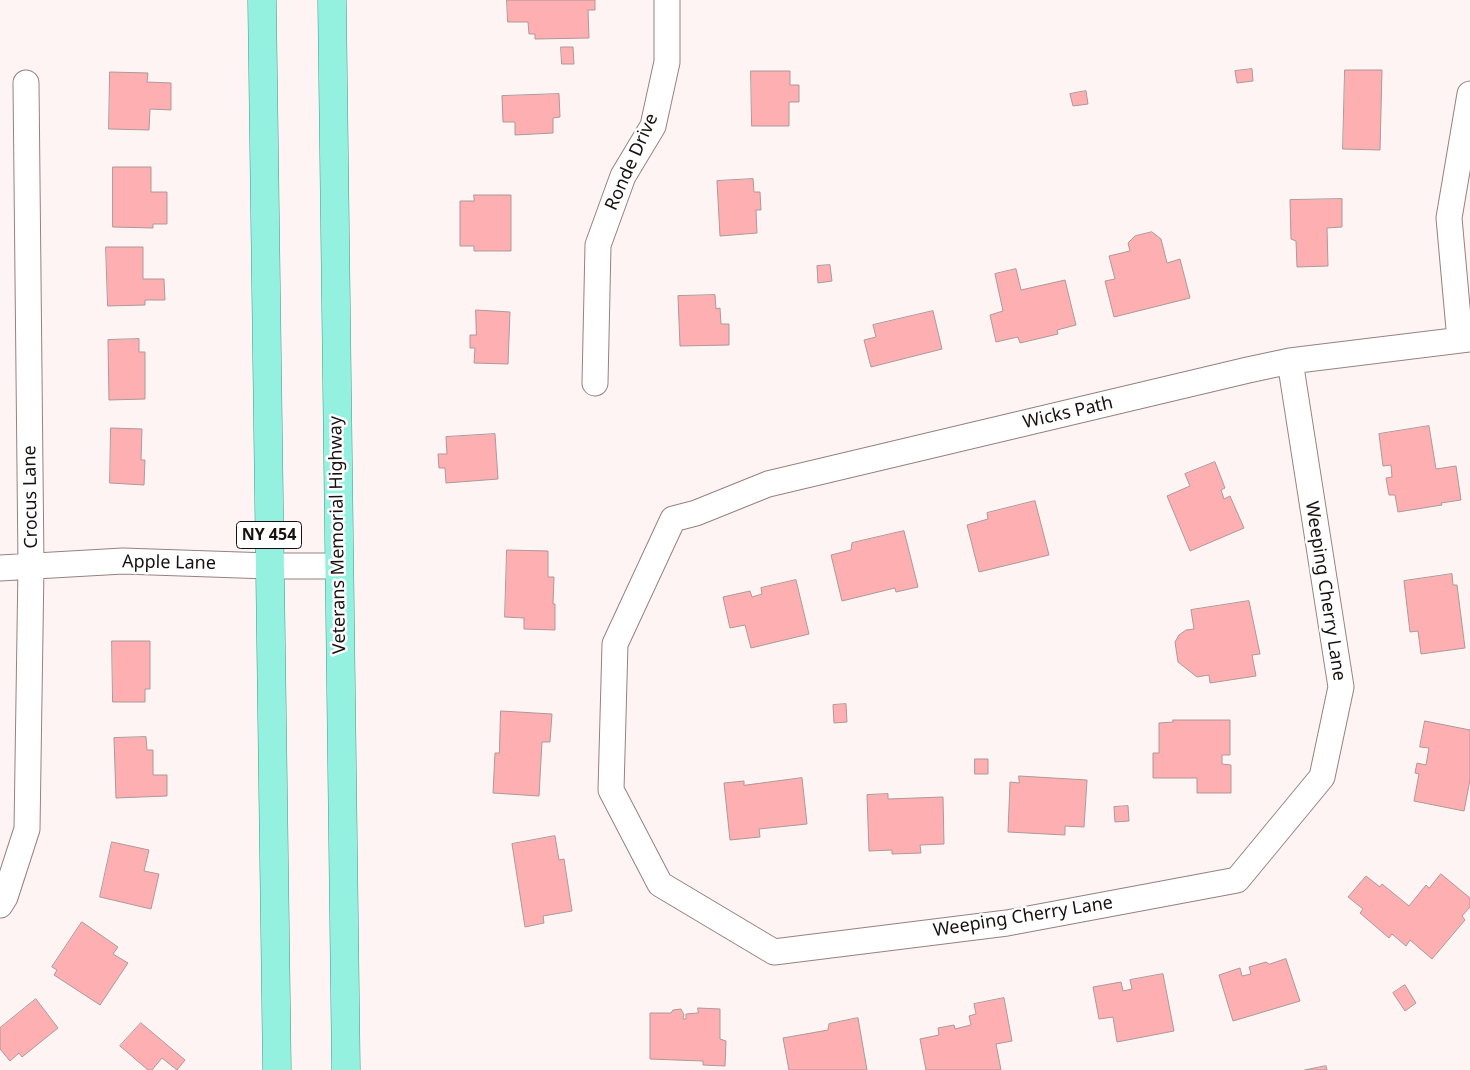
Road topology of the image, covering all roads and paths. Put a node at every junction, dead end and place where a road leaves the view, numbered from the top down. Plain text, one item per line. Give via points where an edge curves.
1 (262, 0) edge
2 (332, 0) edge
3 (667, 0) edge
4 (26, 83) dead end
5 (1470, 94) edge
6 (1465, 339) edge
7 (1290, 361) junction
8 (595, 383) dead end
9 (673, 519) joint
10 (31, 566) junction
11 (269, 566) junction
12 (339, 566) junction
13 (0, 568) edge
14 (0, 905) edge
15 (277, 1070) edge
16 (346, 1070) edge

1 - 11 main road, NY 454
2 - 12 main road, Veterans Memorial Highway
3 - 8 street, Ronde Drive via 667,62 653,126 623,176 598,245
4 - 10 street, Crocus Lane
5 - 6 street via 1449,218
6 - 7 street, Wicks Path
7 - 9 street, Wicks Path via 768,484
7 - 9 street, Weeping Cherry Lane via 1341,687 1322,777 1237,880 1007,923 774,952 660,884 612,790 615,644
10 - 11 street, Apple Lane via 123,561
10 - 13 street, Apple Lane
10 - 14 street, Crocus Lane via 27,829
11 - 12 street, Apple Lane
11 - 15 main road, NY 454
12 - 16 main road, Veterans Memorial Highway

